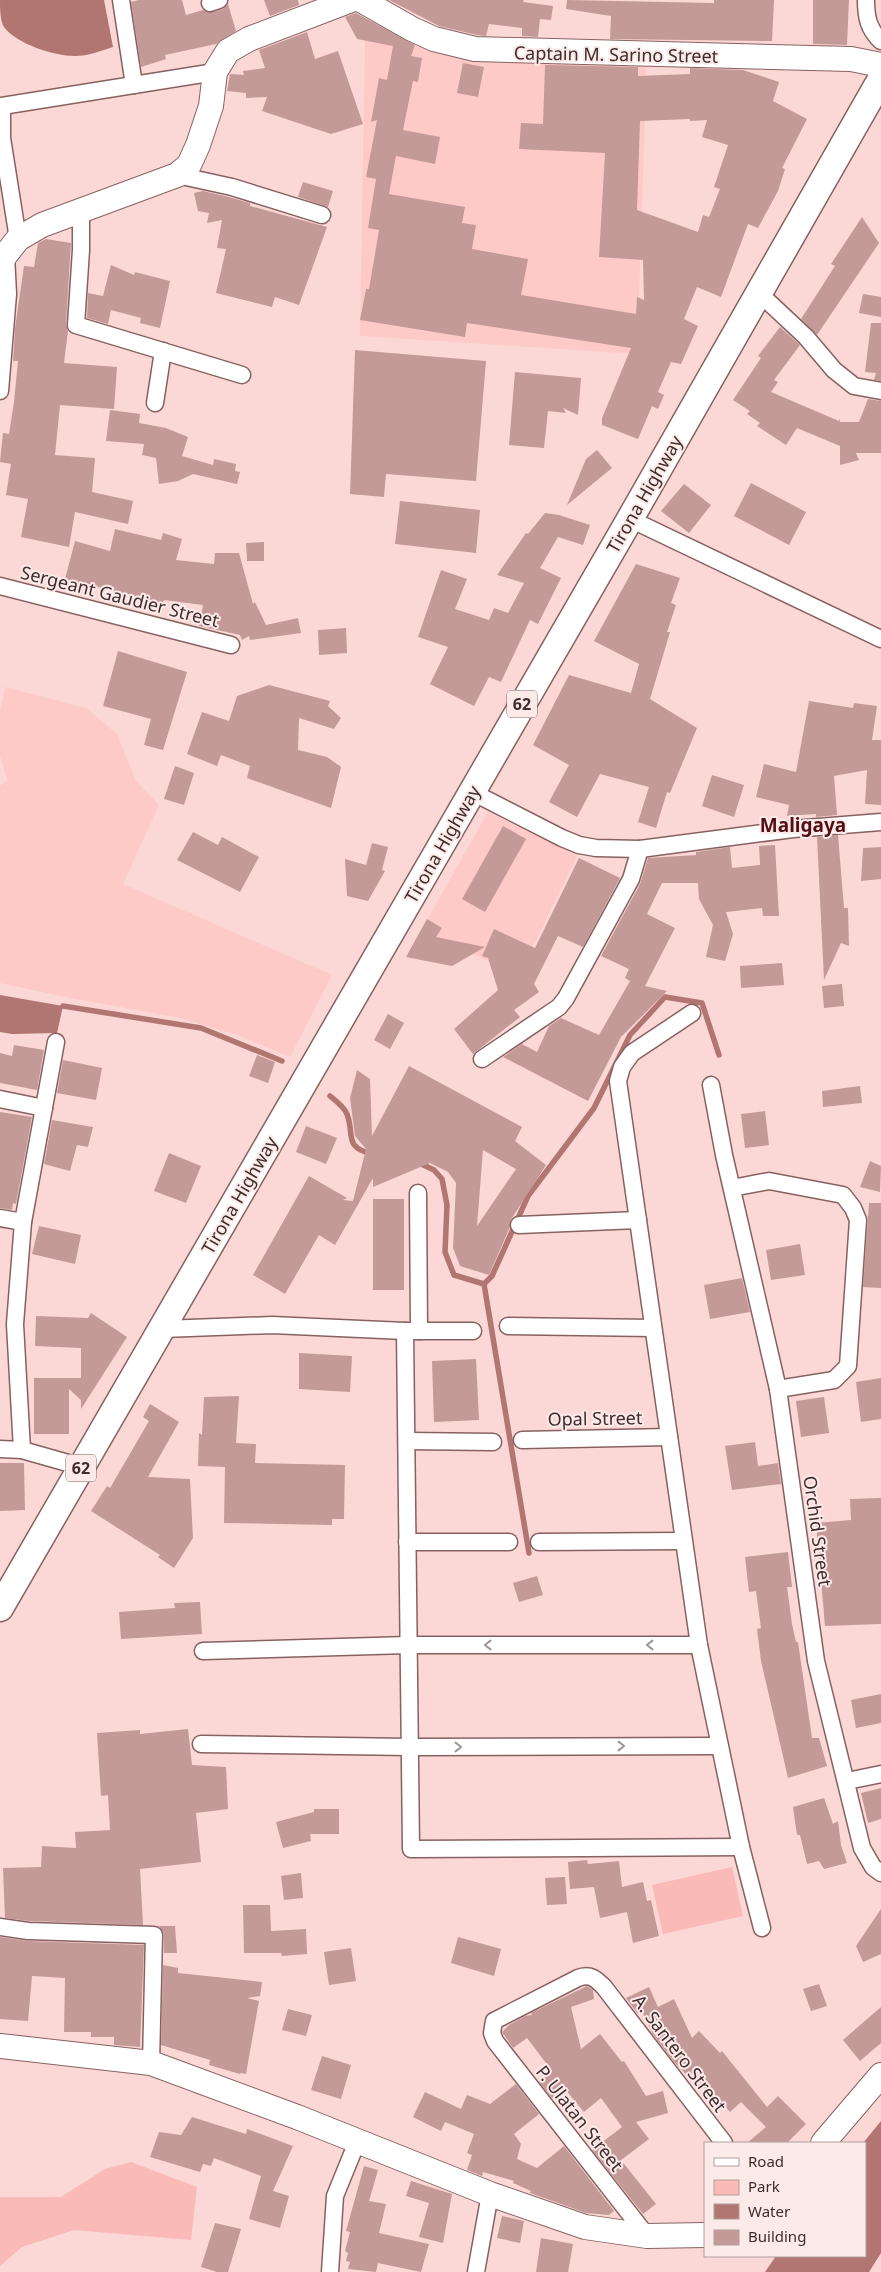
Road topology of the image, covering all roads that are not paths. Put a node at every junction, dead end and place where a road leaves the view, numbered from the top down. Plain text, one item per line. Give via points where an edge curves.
1 (122, 0) edge
2 (351, 0) edge
3 (361, 0) edge
4 (866, 0) edge
5 (881, 41) edge
6 (881, 65) edge
7 (215, 72) junction
8 (881, 79) edge
9 (134, 85) junction
10 (1, 139) edge
11 (177, 175) junction
12 (81, 210) junction
13 (322, 215) dead end
14 (8, 252) edge
15 (759, 293) junction
16 (163, 351) junction
17 (242, 375) dead end
18 (0, 391) edge
19 (881, 391) edge
20 (155, 403) dead end
21 (630, 519) junction
22 (0, 586) edge
23 (881, 639) edge
24 (231, 645) dead end
25 (472, 792) junction
26 (881, 822) edge
27 (640, 849) junction
28 (692, 1013) dead end
29 (56, 1042) dead end
30 (482, 1059) dead end
31 (711, 1084) dead end
32 (0, 1099) edge
33 (44, 1108) junction
34 (732, 1188) junction
35 (418, 1193) dead end
36 (0, 1218) edge
37 (638, 1220) junction
38 (23, 1222) junction
39 (519, 1225) dead end
40 (8, 1323) edge
41 (508, 1326) dead end
42 (653, 1328) junction
43 (163, 1329) junction
44 (473, 1330) dead end
45 (412, 1331) junction
46 (778, 1389) junction
47 (669, 1437) junction
48 (522, 1440) dead end
49 (406, 1441) junction
50 (493, 1442) dead end
51 (0, 1449) edge
52 (22, 1450) junction
53 (82, 1467) junction
54 (682, 1541) junction
55 (408, 1542) junction
56 (509, 1542) dead end
57 (539, 1542) dead end
58 (0, 1608) edge
59 (408, 1645) junction
60 (699, 1645) junction
61 (203, 1650) dead end
62 (201, 1744) dead end
63 (719, 1746) junction
64 (410, 1747) junction
65 (881, 1774) edge
66 (846, 1781) junction
67 (741, 1847) junction
68 (881, 1873) edge
69 (0, 1927) edge
70 (762, 1928) dead end
71 (604, 1987) joint
72 (0, 2046) edge
73 (151, 2063) junction
74 (881, 2075) edge
75 (357, 2142) junction
76 (723, 2142) edge
77 (825, 2142) edge
78 (490, 2194) junction
79 (704, 2235) edge
80 (646, 2236) junction
81 (330, 2272) edge
82 (476, 2272) edge

1 - 9 street
2 - 7 street via 249,39 228,52
3 - 6 street, Captain M. Sarino Street via 420,32 475,49 851,59
4 - 5 street via 866,20
7 - 9 street
7 - 11 street via 211,106 198,145 189,165
8 - 15 main road, Tirona Highway / 62
9 - 10 street via 2,106
10 - 14 street
11 - 12 street
11 - 13 street via 232,187
12 - 14 street via 42,225
12 - 16 street via 76,325
14 - 18 street
15 - 19 street via 806,337 834,370 854,386
15 - 21 main road, Tirona Highway / 62
16 - 17 street
16 - 20 street
21 - 23 street
21 - 25 main road, Tirona Highway / 62
22 - 24 street, Sergeant Gaudier Street
25 - 27 street via 579,846
25 - 43 main road, Tirona Highway / 62
26 - 27 street via 793,829
27 - 30 street via 631,879 566,998 559,1007
28 - 37 street via 632,1053 622,1067 618,1081
29 - 33 street
31 - 34 street, Orchid Street
32 - 33 street
33 - 38 street
34 - 46 street, Orchid Street
34 - 46 street via 769,1181 843,1195 858,1220 848,1366 834,1380
35 - 45 street
36 - 38 street
37 - 39 street
37 - 42 street
38 - 40 street
40 - 52 street
41 - 42 street
42 - 47 street
43 - 45 street via 272,1325
43 - 53 main road, Tirona Highway / 62
44 - 45 street
45 - 49 street
46 - 66 street, Orchid Street via 816,1661
47 - 48 street, Opal Street
47 - 54 street
49 - 50 street
49 - 55 street
51 - 52 street
52 - 53 street
53 - 58 main road, Tirona Highway / 62
54 - 57 street
54 - 60 street
55 - 56 street
55 - 59 street
60 -> 59 street
59 - 61 street
59 - 64 street
60 - 63 street
62 - 64 street
64 -> 63 street
63 - 67 street
64 - 67 street via 411,1849
65 - 66 street
66 - 68 street, Orchid Street via 862,1848 873,1867
67 - 70 street
69 - 73 street via 28,1931 154,1935
71 - 76 street, A. Santero Street
71 - 80 street, P. Ulatan Street via 595,1978 585,1975 494,2021 492,2032 495,2041
72 - 73 street
73 - 75 street
74 - 77 street
75 - 78 street
75 - 81 street via 334,2196
78 - 80 street via 585,2227
78 - 82 street
79 - 80 street

